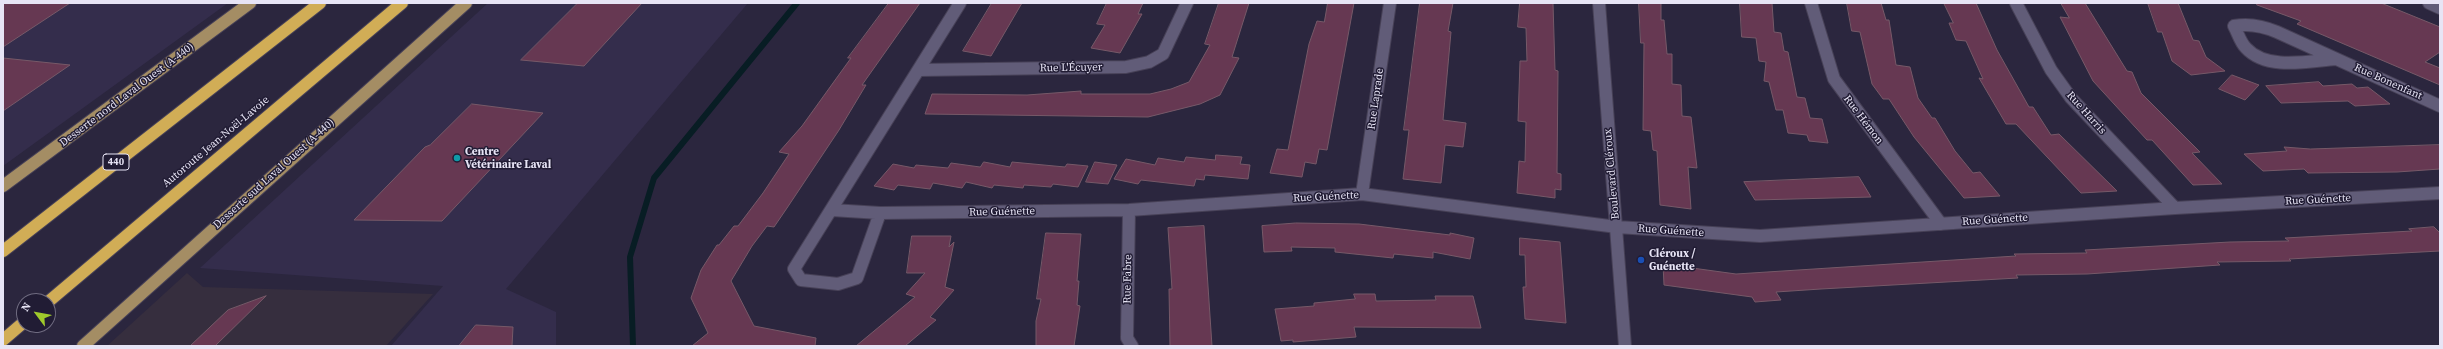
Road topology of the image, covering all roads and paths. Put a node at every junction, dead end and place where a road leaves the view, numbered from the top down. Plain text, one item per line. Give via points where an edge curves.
1 (250, 3) edge
2 (320, 3) edge
3 (402, 3) edge
4 (466, 3) edge
5 (960, 3) edge
6 (1187, 3) edge
7 (1390, 3) edge
8 (1599, 3) edge
9 (1811, 3) edge
10 (2016, 3) edge
11 (2428, 3) edge
12 (2440, 8) edge
13 (2336, 59) junction
14 (919, 70) junction
15 (2440, 106) edge
16 (3, 186) edge
17 (2440, 193) edge
18 (1362, 194) junction
19 (2175, 208) junction
20 (832, 210) junction
21 (1129, 210) junction
22 (880, 213) junction
23 (1941, 224) junction
24 (1617, 227) junction
25 (3, 251) edge
26 (56, 295) edge
27 (16, 329) edge
28 (3, 340) edge
29 (83, 346) edge
30 (1132, 346) edge
31 (1625, 346) edge

1 - 16 main road, Desserte nord Laval Ouest (A-440)
2 - 25 highway, 440
3 - 26 highway, Autoroute Jean-Noël-Lavoie
4 - 29 main road, Desserte sud Laval Ouest (A-440)
5 - 14 street
6 - 14 street, Rue L'Écuyer via 1163,54 1149,62 1126,67
7 - 18 street, Rue Laprade
8 - 24 street, Boulevard Cléroux
9 - 23 street, Rue Hémon via 1834,79
10 - 19 street, Rue Harris via 2051,70 2071,98
11 - 12 street
13 - 13 street, Rue Bonenfant via 2259,25 2234,26 2247,49 2263,58 2292,63
13 - 15 street, Rue Bonenfant
14 - 20 street
17 - 19 street, Rue Guénette
18 - 21 street, Rue Guénette
18 - 24 street, Rue Guénette
19 - 23 street, Rue Guénette
20 - 22 street, Rue Guénette
20 - 22 street via 794,270 801,280 852,283 857,278
21 - 22 street, Rue Guénette
21 - 30 street, Rue Fabre via 1127,338
23 - 24 street, Rue Guénette via 1760,236
24 - 31 street, Boulevard Cléroux
27 - 28 highway

